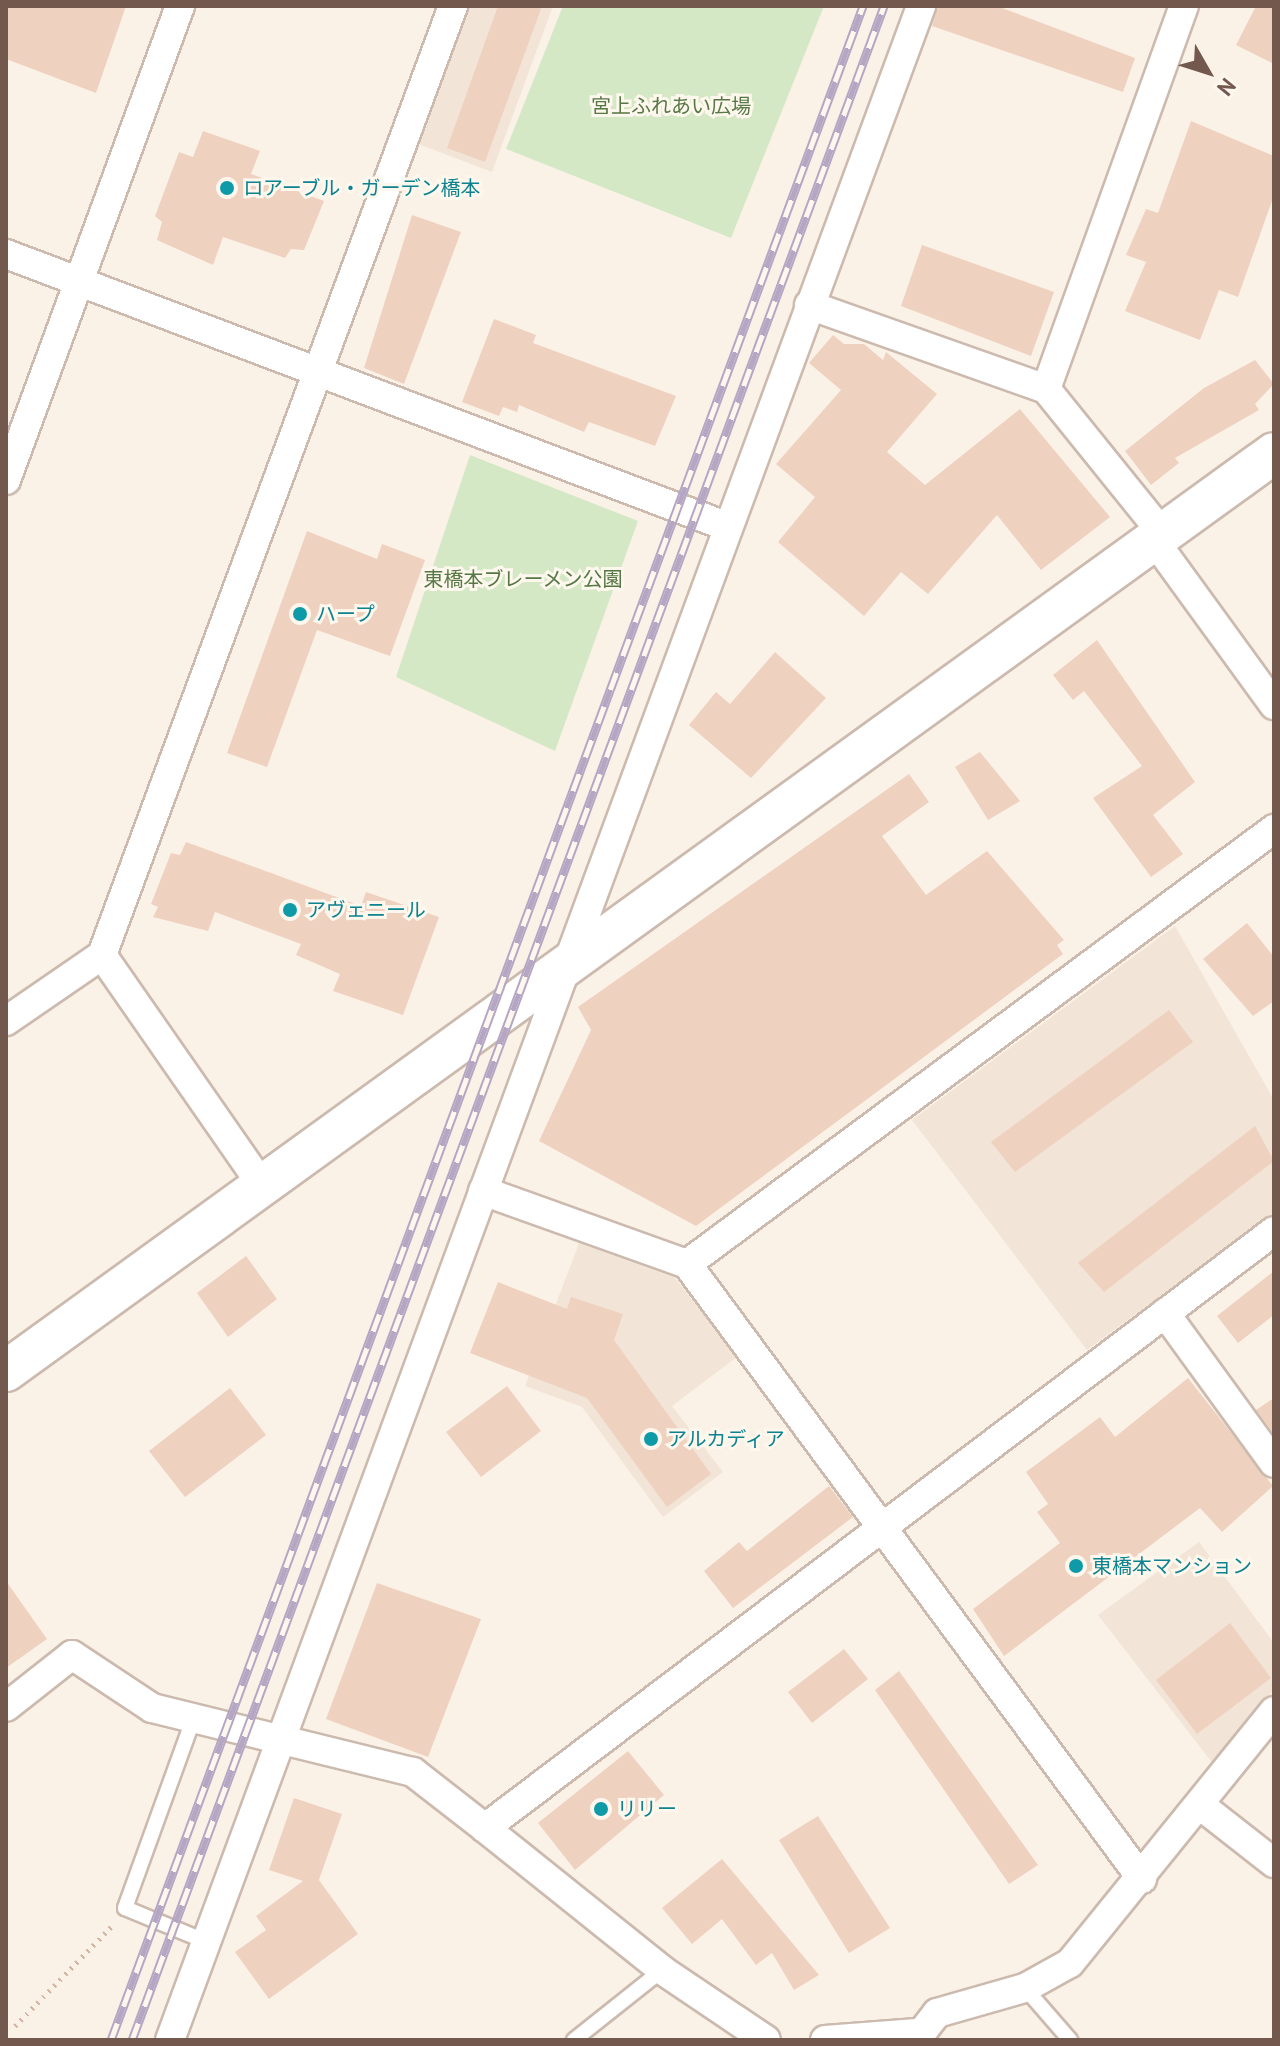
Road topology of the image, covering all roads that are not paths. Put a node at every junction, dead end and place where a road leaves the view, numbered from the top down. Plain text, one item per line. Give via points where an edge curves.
1 (180, 6) edge
2 (453, 6) edge
3 (921, 6) edge
4 (1184, 6) edge
5 (6, 254) edge
6 (79, 282) junction
7 (809, 305) junction
8 (317, 369) junction
9 (1046, 389) junction
10 (1274, 453) edge
11 (6, 480) edge
12 (726, 526) junction
13 (1158, 537) junction
14 (1274, 705) edge
15 (1274, 829) edge
16 (102, 955) junction
17 (566, 963) junction
18 (6, 1021) edge
19 (261, 1184) junction
20 (483, 1191) junction
21 (1274, 1231) edge
22 (687, 1264) junction
23 (1165, 1313) junction
24 (6, 1371) edge
25 (1274, 1463) edge
26 (880, 1525) junction
27 (6, 1707) edge
28 (1274, 1711) edge
29 (193, 1720) junction
30 (282, 1742) junction
31 (1200, 1805) junction
32 (485, 1828) junction
33 (1274, 1863) edge
34 (1142, 1879) junction
35 (207, 1942) junction
36 (662, 1970) junction
37 (1025, 1988) junction
38 (916, 2037) edge
39 (170, 2040) edge
40 (574, 2040) edge
41 (766, 2040) edge
42 (825, 2040) edge
43 (1070, 2040) edge

1 - 6 street
2 - 8 street
3 - 7 street
4 - 9 street
5 - 6 street
6 - 8 street
6 - 11 street
7 - 9 street
7 - 12 street
8 - 12 street
8 - 16 street
9 - 13 street
10 - 13 street
12 - 17 street
13 - 14 street
13 - 17 street
15 - 22 street
16 - 18 street
16 - 19 street
17 - 19 street
17 - 20 street
19 - 24 street
20 - 22 street
20 - 30 street
21 - 23 street
22 - 26 street
23 - 25 street
23 - 26 street
26 - 32 street
26 - 34 street
27 - 29 street via 72,1655 152,1708
28 - 31 street
29 - 30 street
29 - 35 lane via 125,1908
30 - 32 street via 413,1772
30 - 35 street
31 - 33 street
31 - 34 street
32 - 36 street
34 - 37 street via 1070,1963
35 - 39 street
36 - 40 lane
36 - 41 street
37 - 38 street via 937,2013
37 - 43 lane
38 - 42 street

